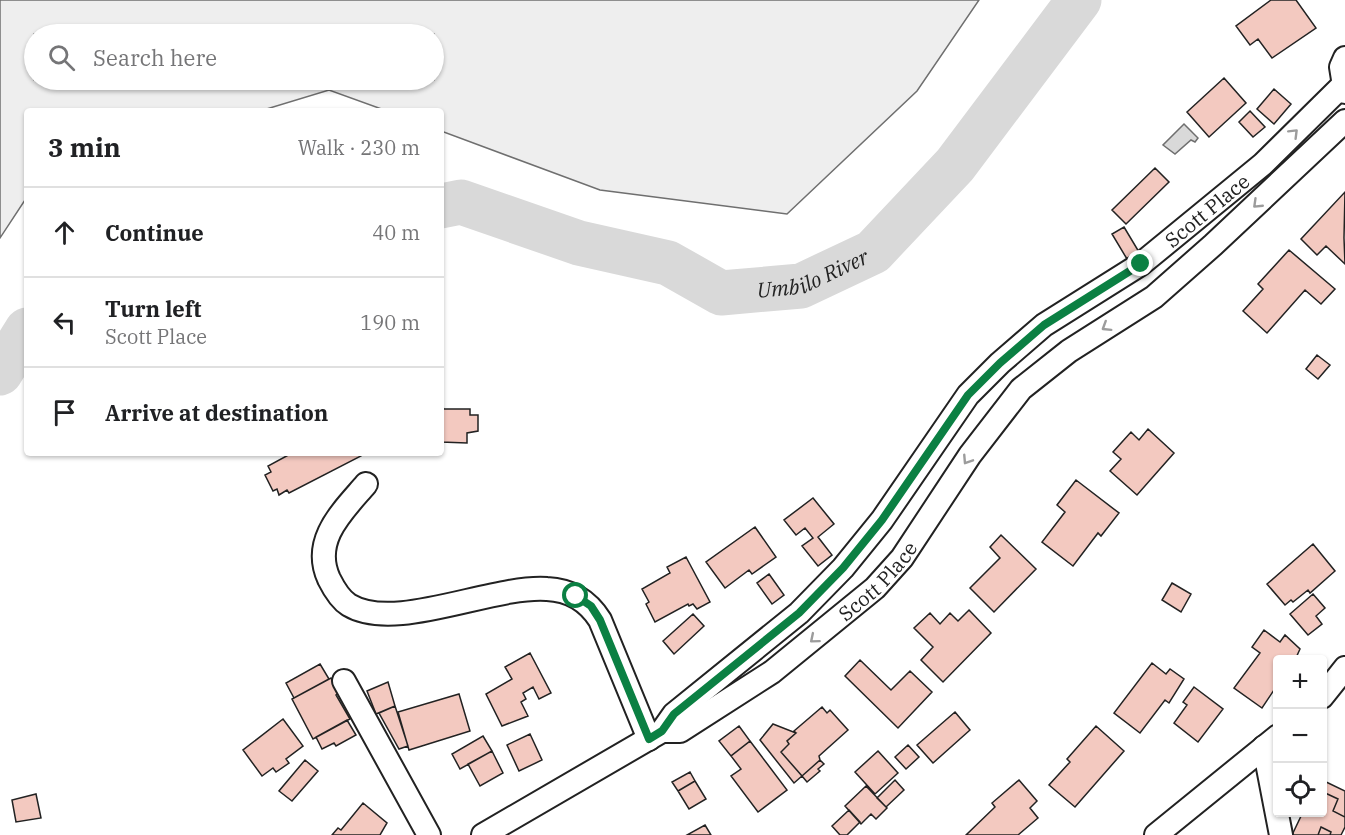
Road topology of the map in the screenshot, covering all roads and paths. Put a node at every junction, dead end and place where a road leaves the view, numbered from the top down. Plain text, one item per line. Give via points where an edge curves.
1 (1345, 58) edge
2 (1344, 89) edge
3 (1345, 121) edge
4 (1263, 164) junction
5 (1277, 184) junction
6 (366, 484) dead end
7 (1345, 668) edge
8 (344, 681) dead end
9 (1331, 696) edge
10 (656, 735) junction
11 (1271, 742) edge
12 (429, 835) edge
13 (483, 835) edge
14 (1156, 835) edge
15 (1281, 835) edge

1 - 2 street, Scott Place via 1341,68
4 -> 2 street, Scott Place
3 - 5 street, Scott Place
4 - 5 street
4 - 10 street, Scott Place via 1141,264 1044,325 1000,363 968,395 882,520 843,568 799,613 674,714
5 -> 10 street, Scott Place via 1154,297 1069,351 1021,389 970,455 902,558 875,588 772,672 680,731
6 - 10 street via 332,525 324,545 324,563 330,580 348,604 368,612 395,614 519,590 548,589 576,596 591,606 600,620
7 - 9 street
8 - 12 street
10 - 13 street, Scott Place
11 - 14 street
11 - 15 street

